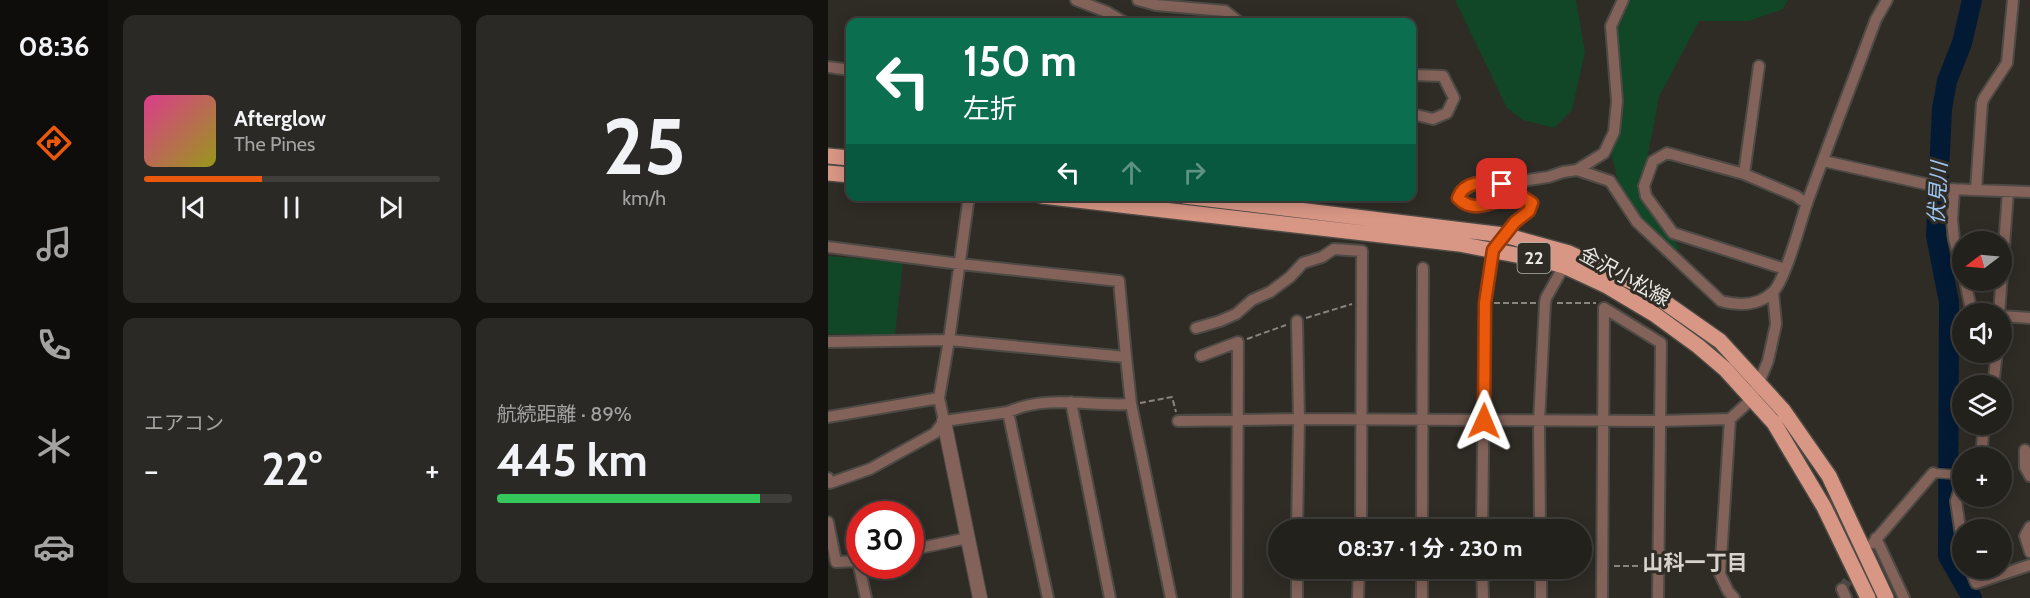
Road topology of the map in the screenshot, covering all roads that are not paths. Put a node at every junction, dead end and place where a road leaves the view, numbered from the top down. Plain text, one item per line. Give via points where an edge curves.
1 (1076, 0) edge
2 (1138, 0) edge
3 (1623, 0) edge
4 (1887, 0) edge
5 (2013, 0) edge
6 (1117, 18) edge
7 (1234, 18) edge
8 (1759, 66) dead end
9 (828, 67) edge
10 (846, 69) edge
11 (1416, 75) edge
12 (1416, 115) edge
13 (828, 156) edge
14 (846, 158) edge
15 (1824, 161) junction
16 (1577, 170) junction
17 (828, 173) edge
18 (1744, 174) junction
19 (846, 175) edge
20 (1951, 189) junction
21 (1976, 189) junction
22 (2008, 192) junction
23 (2030, 192) edge
24 (968, 201) edge
25 (1086, 201) edge
26 (1249, 201) edge
27 (1807, 204) junction
28 (1953, 231) edge
29 (1504, 235) junction
30 (828, 247) edge
31 (1493, 250) junction
32 (960, 264) junction
33 (1564, 266) junction
34 (1423, 268) dead end
35 (1785, 269) junction
36 (1773, 292) junction
37 (2001, 303) edge
38 (2012, 316) edge
39 (2030, 318) edge
40 (1297, 321) dead end
41 (1196, 328) dead end
42 (949, 340) junction
43 (828, 342) edge
44 (1201, 356) dead end
45 (1126, 357) junction
46 (1759, 383) junction
47 (939, 398) junction
48 (1752, 399) junction
49 (1071, 402) junction
50 (1131, 404) junction
51 (1008, 412) junction
52 (828, 417) edge
53 (1299, 418) junction
54 (1730, 419) junction
55 (1237, 420) junction
56 (1361, 420) junction
57 (1422, 420) junction
58 (944, 421) junction
59 (1178, 421) road end
60 (1484, 421) junction
61 (1603, 421) junction
62 (1660, 421) junction
63 (1539, 422) junction
64 (2025, 450) dead end
65 (1933, 473) joint
66 (1952, 474) edge
67 (2030, 476) edge
68 (829, 482) edge
69 (1297, 519) edge
70 (1360, 519) edge
71 (1422, 519) edge
72 (1482, 519) edge
73 (1540, 519) edge
74 (828, 522) edge
75 (2030, 528) edge
76 (968, 538) junction
77 (924, 547) edge
78 (2030, 552) edge
79 (846, 561) edge
80 (2030, 565) edge
81 (2012, 571) edge
82 (862, 579) edge
83 (1297, 579) edge
84 (1359, 579) edge
85 (1422, 579) edge
86 (1482, 579) edge
87 (1541, 579) edge
88 (866, 598) edge
89 (980, 598) edge
90 (1048, 598) edge
91 (1110, 598) edge
92 (1171, 598) edge
93 (1237, 598) edge
94 (1297, 598) edge
95 (1358, 598) edge
96 (1422, 598) edge
97 (1483, 598) edge
98 (1541, 598) edge
99 (1602, 598) edge
100 (1659, 598) edge
101 (1734, 598) edge
102 (1840, 598) edge
103 (1846, 598) edge
104 (1868, 598) edge
105 (1886, 598) edge
106 (1904, 598) edge

1 - 6 street
2 - 7 street via 1225,11
3 - 16 street via 1611,26 1617,101 1614,132 1604,153
4 - 15 street via 1876,19
5 - 21 street via 2007,63 1982,103
8 - 18 street
9 - 10 street
11 - 12 street via 1443,76 1454,98 1447,113 1433,119
13 - 14 main road
15 - 20 street
15 - 27 street
16 - 29 street via 1522,182 1475,183 1461,192 1458,198 1470,207 1520,195 1532,203 1529,211
16 - 36 street via 1610,181 1637,222 1721,301 1735,305 1756,303
17 - 19 main road
18 - 27 street
18 - 35 street via 1667,153 1653,161 1644,186 1646,196 1673,233
20 - 21 street
20 - 28 street
21 - 22 street
22 - 23 street
22 - 37 street
24 - 32 street
25 - 31 main road, 金沢小松線 / 22
26 - 29 main road, 金沢小松線 / 22
27 - 35 street
29 - 31 street
29 - 46 main road, 金沢小松線 / 22 via 1569,253 1643,287 1720,341
30 - 32 street
31 - 33 main road, 金沢小松線 / 22
31 - 60 street via 1485,303
32 - 42 street
32 - 45 street via 1119,281
33 - 48 main road, 金沢小松線 / 22 via 1607,286 1663,320 1716,361
33 - 63 street via 1545,303
34 - 57 street
35 - 36 street
36 - 46 street via 1776,324
38 - 39 street
40 - 53 street
41 - 56 street via 1236,314 1290,278 1303,263 1334,249 1362,251
42 - 43 street
42 - 45 street
42 - 47 street
44 - 55 street via 1238,342
45 - 50 street
46 - 48 street
46 - 105 main road, 金沢小松線 / 22 via 1783,410 1828,476
47 - 52 street
47 - 58 street
48 - 54 street
48 - 104 main road, 金沢小松線 / 22 via 1774,423 1824,507
49 - 50 street
49 - 51 street via 1024,405
49 - 91 street
50 - 92 street
51 - 58 street
51 - 90 street
53 - 55 street
53 - 56 street
53 - 69 street
54 - 62 street
54 - 101 street via 1720,574
55 - 59 street
55 - 93 street
56 - 57 street
56 - 70 street
57 - 60 street
57 - 71 street
58 - 68 street via 935,433 870,469
58 - 76 street
60 - 63 street
60 - 72 street
61 - 62 street
61 - 62 street via 1604,308 1661,343
61 - 63 street
61 - 99 street
62 - 100 street
63 - 73 street
64 - 67 street via 2025,467
65 - 66 street
65 - 106 street via 1875,540
74 - 79 street via 836,562
75 - 78 street via 2025,536
76 - 77 street
76 - 89 street
80 - 81 street
82 - 88 street
83 - 94 street
84 - 95 street
85 - 96 street
86 - 97 street
87 - 98 street
102 - 103 street via 1842,589

